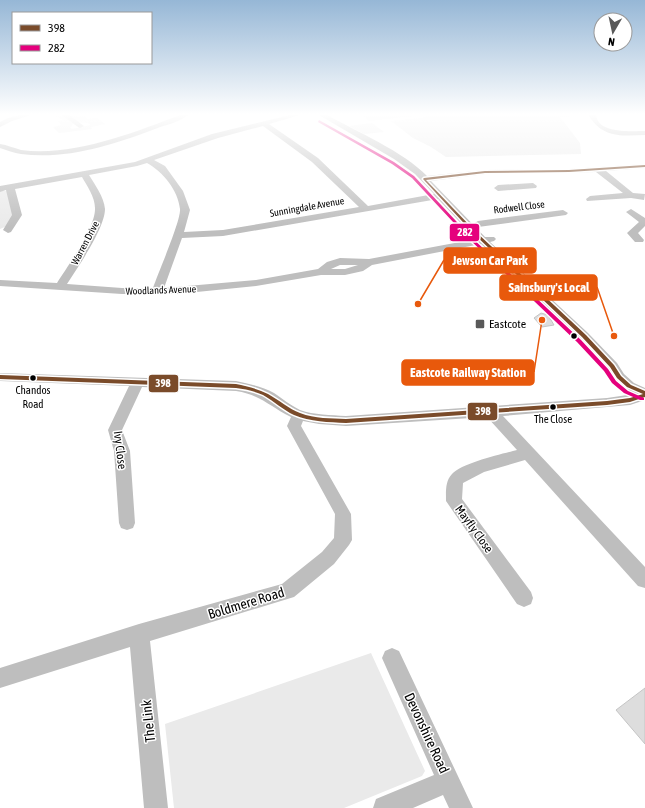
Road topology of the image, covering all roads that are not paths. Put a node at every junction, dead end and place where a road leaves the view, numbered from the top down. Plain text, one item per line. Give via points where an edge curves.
1 (10, 153) edge
2 (44, 153) edge
3 (168, 153) edge
4 (305, 153) edge
5 (389, 153) edge
6 (148, 160) junction
7 (645, 166) edge
8 (598, 170) junction
9 (505, 172) junction
10 (85, 175) junction
11 (424, 179) junction
12 (533, 186) dead end
13 (515, 187) junction
14 (10, 188) junction
15 (498, 188) dead end
16 (0, 189) edge
17 (631, 195) junction
18 (440, 196) junction
19 (644, 197) edge
20 (590, 200) dead end
21 (365, 208) junction
22 (631, 212) dead end
23 (563, 213) dead end
24 (645, 222) edge
25 (478, 224) dead end
26 (8, 230) dead end
27 (178, 235) junction
28 (488, 240) junction
29 (639, 240) dead end
30 (0, 282) edge
31 (60, 287) junction
32 (157, 291) junction
33 (0, 377) edge
34 (138, 382) junction
35 (645, 393) edge
36 (491, 412) junction
37 (299, 415) junction
38 (528, 453) junction
39 (127, 523) dead end
40 (645, 580) edge
41 (524, 598) dead end
42 (139, 634) junction
43 (392, 658) dead end
44 (0, 678) edge
45 (449, 781) junction
46 (156, 808) edge
47 (385, 808) edge
48 (461, 808) edge

1 - 2 street
3 - 6 street
4 - 21 street
5 - 11 street
6 - 10 street
6 - 27 street via 162,168 183,200 185,210
7 - 8 street
8 - 9 street
8 - 17 street
9 - 11 street
9 - 13 street
10 - 14 street
10 - 31 street, Warren Drive via 98,202 99,216
11 - 18 street
12 - 13 street
13 - 15 street
14 - 16 street
14 - 26 street via 17,215
17 - 19 street
17 - 20 street
18 - 21 street, Sunningdale Avenue
18 - 28 street
21 - 27 street, Sunningdale Avenue via 223,233
22 - 24 street
23 - 25 street, Rodwell Close
24 - 29 street via 632,233
27 - 32 street
28 - 32 street, Woodlands Avenue via 369,262 359,269 346,272 321,272 226,286
28 - 35 street via 574,326 612,366 615,373 629,386
30 - 31 street, Woodlands Avenue
31 - 32 street, Woodlands Avenue
33 - 34 street
34 - 37 street via 253,389
34 - 39 street, Ivy Close via 116,430 122,451
35 - 36 street via 623,401
36 - 37 street via 346,421
36 - 38 street
37 - 42 street, Boldmere Road via 294,426 343,514 343,540 328,558 287,591
38 - 40 street
38 - 41 street, Mayfly Close via 467,472 457,478 453,490 454,501
42 - 44 street, Boldmere Road
42 - 46 street, The Link
43 - 45 street, Devonshire Road
45 - 47 street
45 - 48 street, Devonshire Road

